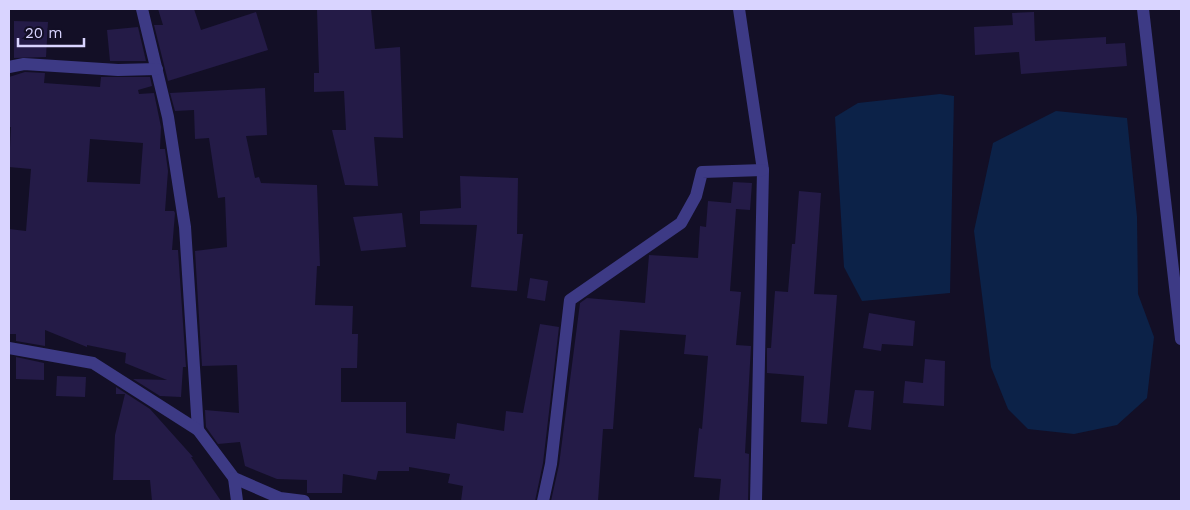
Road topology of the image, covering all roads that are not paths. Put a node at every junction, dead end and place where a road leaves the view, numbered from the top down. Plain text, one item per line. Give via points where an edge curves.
1 (142, 9) edge
2 (740, 9) edge
3 (1143, 9) edge
4 (9, 67) edge
5 (157, 69) junction
6 (763, 170) junction
7 (1181, 339) edge
8 (9, 348) edge
9 (198, 430) junction
10 (234, 478) junction
11 (237, 501) edge
12 (304, 501) edge
13 (543, 501) edge
14 (756, 501) edge

1 - 5 street
2 - 6 street
3 - 7 street
4 - 5 street via 24,64
5 - 9 street via 185,227
6 - 13 street via 702,172 696,196 682,223 570,300 551,464
6 - 14 street
8 - 9 street via 93,363
9 - 10 street
10 - 11 street
10 - 12 street via 280,498

